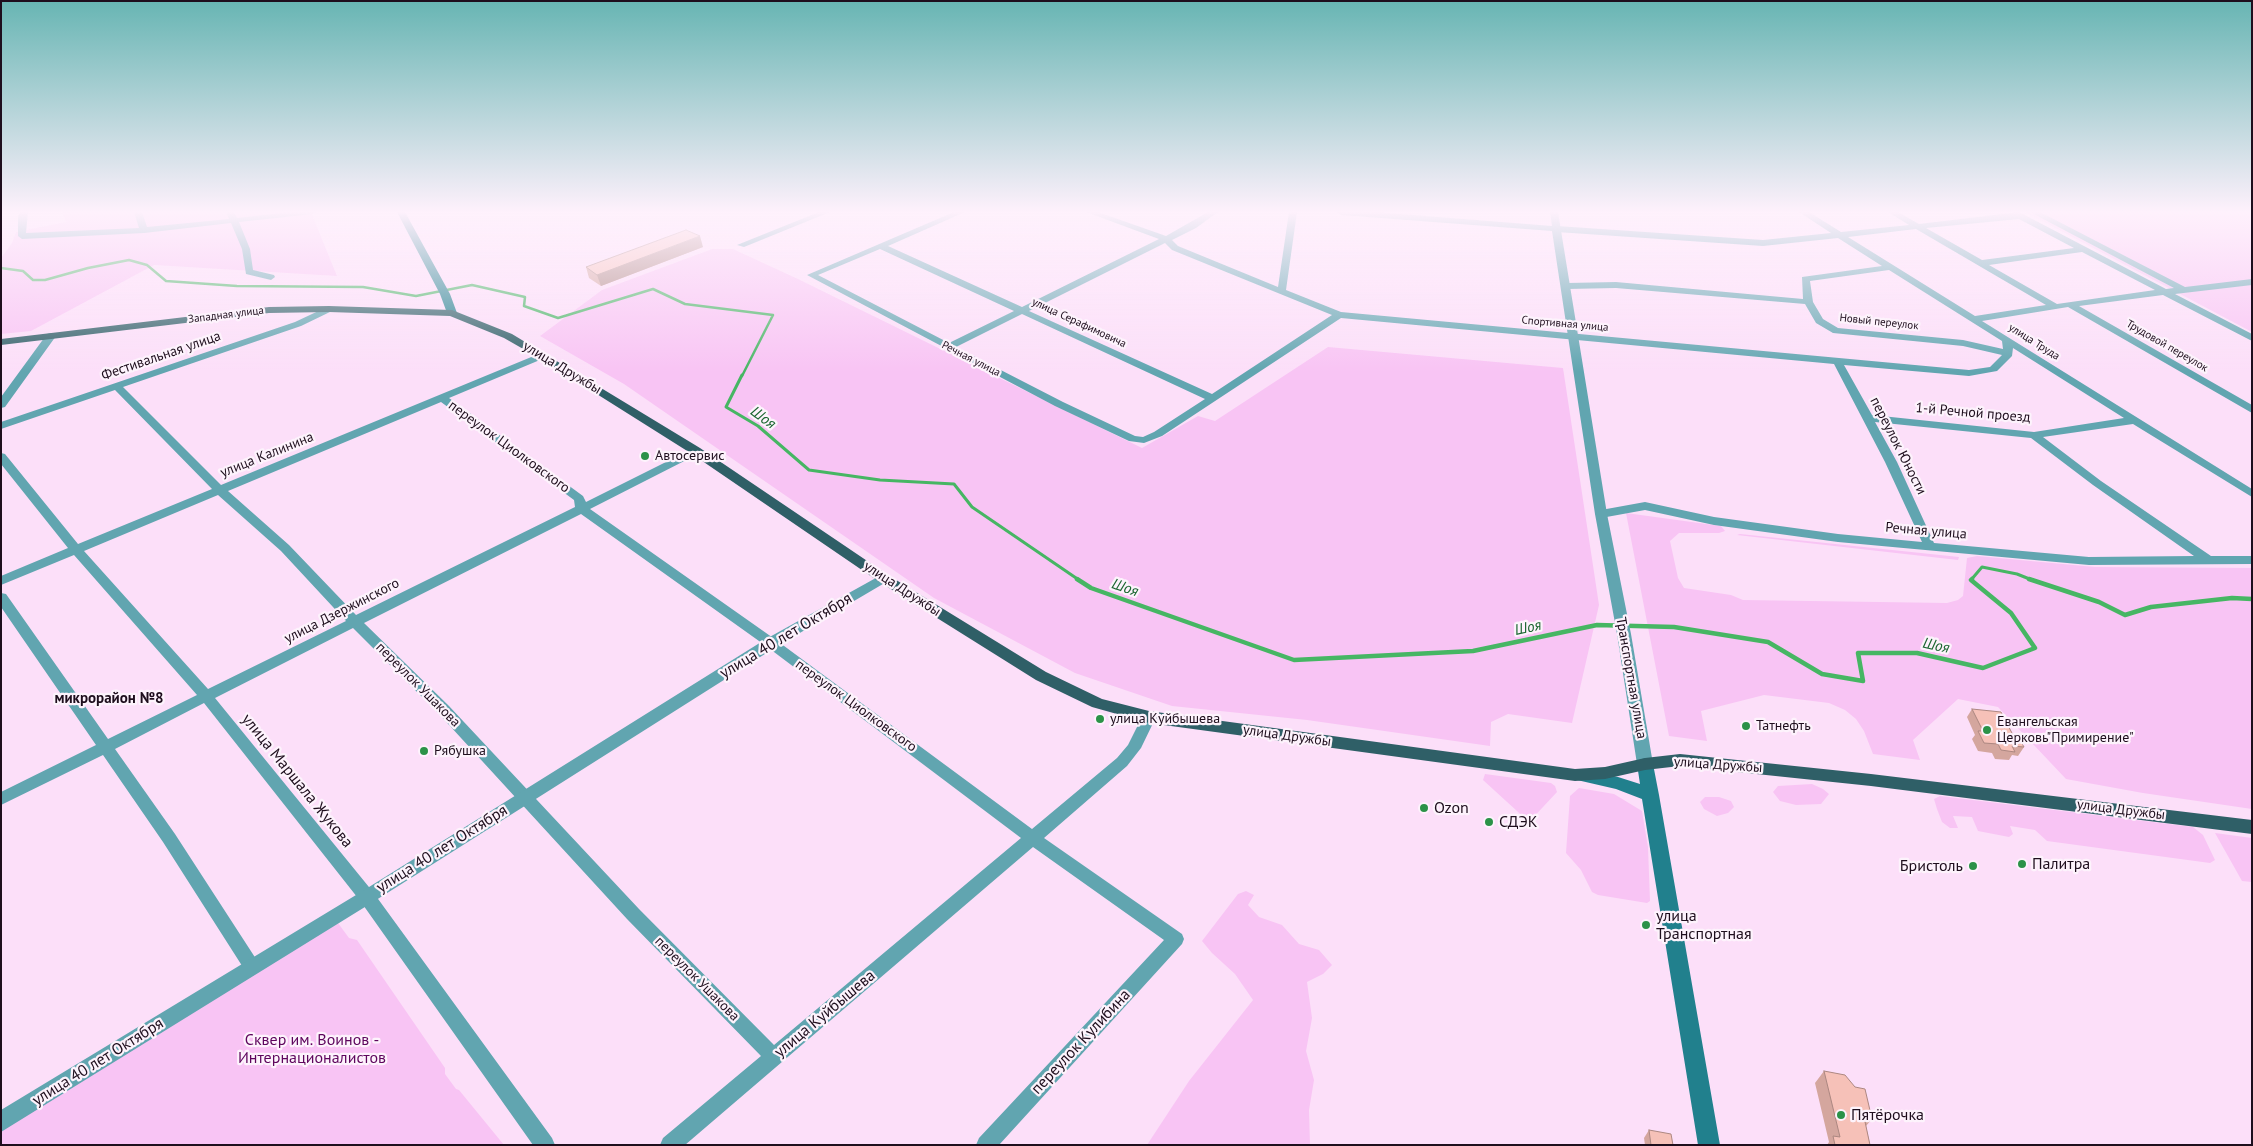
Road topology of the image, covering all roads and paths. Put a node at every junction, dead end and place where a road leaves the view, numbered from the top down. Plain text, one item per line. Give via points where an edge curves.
1 (248, 265) edge
2 (430, 265) edge
3 (834, 265) edge
4 (924, 265) edge
5 (1112, 265) edge
6 (1219, 265) edge
7 (1286, 265) edge
8 (1563, 265) edge
9 (1985, 265) edge
10 (2115, 265) edge
11 (2137, 265) edge
12 (1892, 267) joint
13 (271, 277) dead end
14 (2252, 282) edge
15 (1567, 286) junction
16 (2182, 289) junction
17 (443, 290) joint
18 (1282, 290) junction
19 (2164, 291) junction
20 (1808, 302) junction
21 (2069, 304) junction
22 (2054, 306) junction
23 (330, 309) junction
24 (1021, 310) junction
25 (452, 313) junction
26 (1339, 315) junction
27 (1974, 319) junction
28 (51, 336) junction
29 (1574, 338) junction
30 (2252, 338) edge
31 (2007, 339) junction
32 (1, 342) edge
33 (948, 347) junction
34 (2009, 354) junction
35 (544, 356) junction
36 (1836, 360) junction
37 (117, 387) junction
38 (1212, 398) junction
39 (444, 399) junction
40 (1, 405) edge
41 (2252, 410) edge
42 (1867, 418) junction
43 (2136, 420) junction
44 (1, 426) edge
45 (2034, 435) junction
46 (696, 451) junction
47 (1, 456) edge
48 (220, 490) junction
49 (2252, 494) edge
50 (582, 509) junction
51 (1601, 514) junction
52 (1930, 547) junction
53 (76, 550) junction
54 (2252, 560) edge
55 (2209, 561) junction
56 (883, 578) junction
57 (1, 581) edge
58 (1, 597) edge
59 (356, 622) junction
60 (771, 643) junction
61 (207, 697) junction
62 (1149, 717) junction
63 (105, 748) junction
64 (1645, 764) junction
65 (1575, 775) junction
66 (1651, 795) junction
67 (524, 798) junction
68 (1, 799) edge
69 (2252, 827) edge
70 (1032, 838) junction
71 (367, 897) junction
72 (1176, 939) joint
73 (252, 967) junction
74 (774, 1057) junction
75 (1, 1122) edge
76 (544, 1145) edge
77 (670, 1145) edge
78 (986, 1145) edge
79 (1710, 1145) edge

1 - 13 street via 249,272
2 - 17 main road
3 - 33 street, Речная улица via 811,275
4 - 24 street, улица Серафимовича
5 - 24 street
6 - 18 street, Спортивная улица
7 - 18 street
8 - 15 street, Транспортная улица
9 - 22 street
10 - 19 street
11 - 16 street
12 - 20 street via 1805,279
12 - 27 street, улица Труда
14 - 16 street
15 - 20 street via 1616,285
15 - 29 street, Транспортная улица
16 - 19 street
17 - 25 main road
18 - 26 street, Спортивная улица
19 - 21 street
19 - 30 street
20 - 34 street, Новый переулок via 1819,321 1836,331 1963,343
21 - 22 street
21 - 41 street, Трудовой переулок
22 - 27 street
23 - 25 main road, Западная улица
23 - 28 main road, Западная улица via 240,313
23 - 37 street, Фестивальная улица via 298,324
24 - 33 street
24 - 38 street, улица Серафимовича
25 - 35 main road, улица Дружбы via 508,336
26 - 29 street, Спортивная улица
26 - 38 street
27 - 31 street, улица Труда
28 - 32 main road, Западная улица
28 - 40 street
29 - 36 street, Спортивная улица
29 - 51 street, Транспортная улица
31 - 34 street
31 - 43 street, улица Труда
33 - 38 street, Речная улица via 1133,439 1144,440 1158,434
34 - 36 street, Спортивная улица via 1993,369 1969,373
35 - 39 street, улица Калинина
35 - 46 main road, улица Дружбы
36 - 42 street, переулок Юности
37 - 44 street, Фестивальная улица
37 - 48 street, переулок Ушакова
39 - 48 street, улица Калинина
39 - 50 street, переулок Циолковского via 579,498
42 - 45 street, 1-й Речной проезд
42 - 52 street, переулок Юности
43 - 45 street, 1-й Речной проезд
43 - 49 street, улица Труда
45 - 55 street
46 - 50 street, улица Дзержинского
46 - 56 main road, улица Дружбы
47 - 53 street, улица Маршала Жукова
48 - 53 street, улица Калинина
48 - 59 street, переулок Ушакова via 285,548
50 - 59 street, улица Дзержинского
50 - 60 street, переулок Циолковского
51 - 52 street, Речная улица via 1645,506 1714,522
51 - 64 street, Транспортная улица
52 - 55 street, Речная улица via 2089,561
53 - 57 street, улица Калинина
53 - 61 street, улица Маршала Жукова
54 - 55 street, Речная улица
56 - 60 street, улица 40 лет Октября
56 - 62 main road, улица Дружбы via 1041,676 1097,703
58 - 63 street
59 - 61 street, улица Дзержинского
59 - 67 street, переулок Ушакова via 444,710
60 - 67 street, улица 40 лет Октября
60 - 70 street, переулок Циолковского
61 - 63 street, улица Дзержинского
61 - 71 street, улица Маршала Жукова
62 - 65 main road, улица Дружбы
62 - 70 street, улица Куйбышева via 1134,748 1122,762
63 - 68 street, улица Дзержинского
63 - 73 street via 169,838
64 - 65 main road, улица Дружбы via 1605,773
64 - 66 main road, Транспортная улица
64 - 69 main road, улица Дружбы via 1680,760 1722,764
65 - 66 main road via 1618,783
66 - 79 main road, Транспортная улица
67 - 71 street, улица 40 лет Октября
67 - 74 street, переулок Ушакова
70 - 72 street, переулок Циолковского
70 - 74 street, улица Куйбышева
71 - 73 street, улица 40 лет Октября
71 - 76 street, улица Маршала Жукова
72 - 78 street, переулок Кулибина
73 - 75 street, улица 40 лет Октября
74 - 77 street, улица Куйбышева

